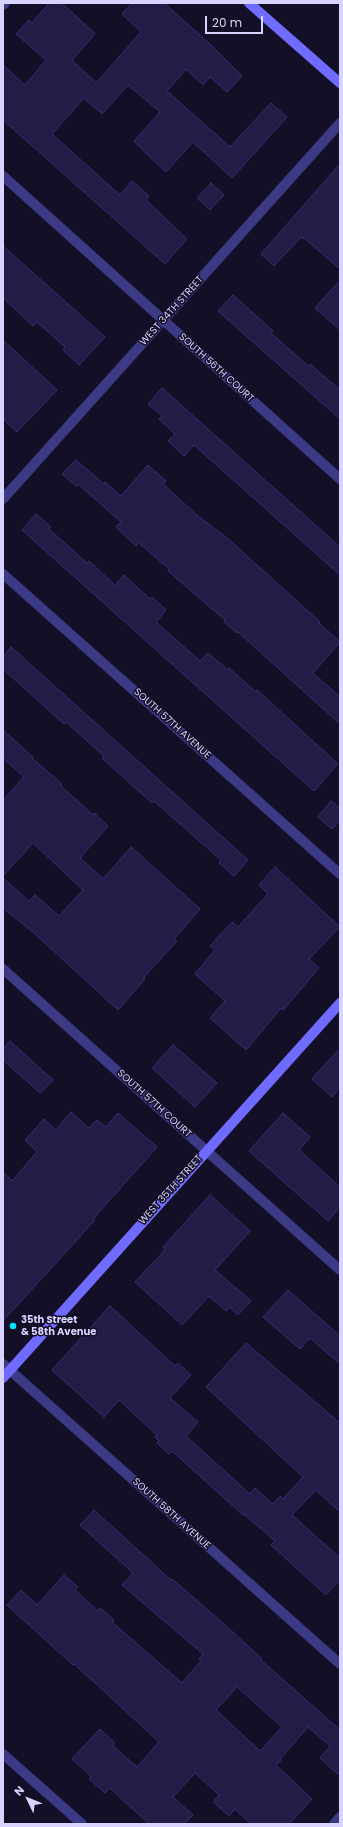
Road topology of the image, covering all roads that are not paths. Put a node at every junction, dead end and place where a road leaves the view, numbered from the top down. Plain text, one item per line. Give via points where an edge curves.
1 (249, 3) edge
2 (340, 83) edge
3 (340, 123) edge
4 (3, 176) edge
5 (163, 320) junction
6 (340, 479) edge
7 (3, 499) edge
8 (3, 574) edge
9 (340, 874) edge
10 (3, 969) edge
11 (340, 1002) edge
12 (207, 1151) junction
13 (340, 1270) edge
14 (7, 1367) edge
15 (3, 1378) edge
16 (340, 1664) edge
17 (3, 1754) edge
18 (340, 1817) edge
19 (82, 1824) edge
20 (334, 1824) edge

1 - 2 street
3 - 5 street, WEST 34TH STREET
4 - 5 street, SOUTH 56TH COURT
5 - 6 street, SOUTH 56TH COURT
5 - 7 street, WEST 34TH STREET
8 - 9 street, SOUTH 57TH AVENUE
10 - 12 street, SOUTH 57TH COURT
11 - 12 street, WEST 35TH STREET
12 - 13 street, SOUTH 57TH COURT
12 - 14 street, WEST 35TH STREET
14 - 15 street, WEST 35TH STREET
14 - 16 street, SOUTH 58TH AVENUE
17 - 19 street
18 - 20 street

